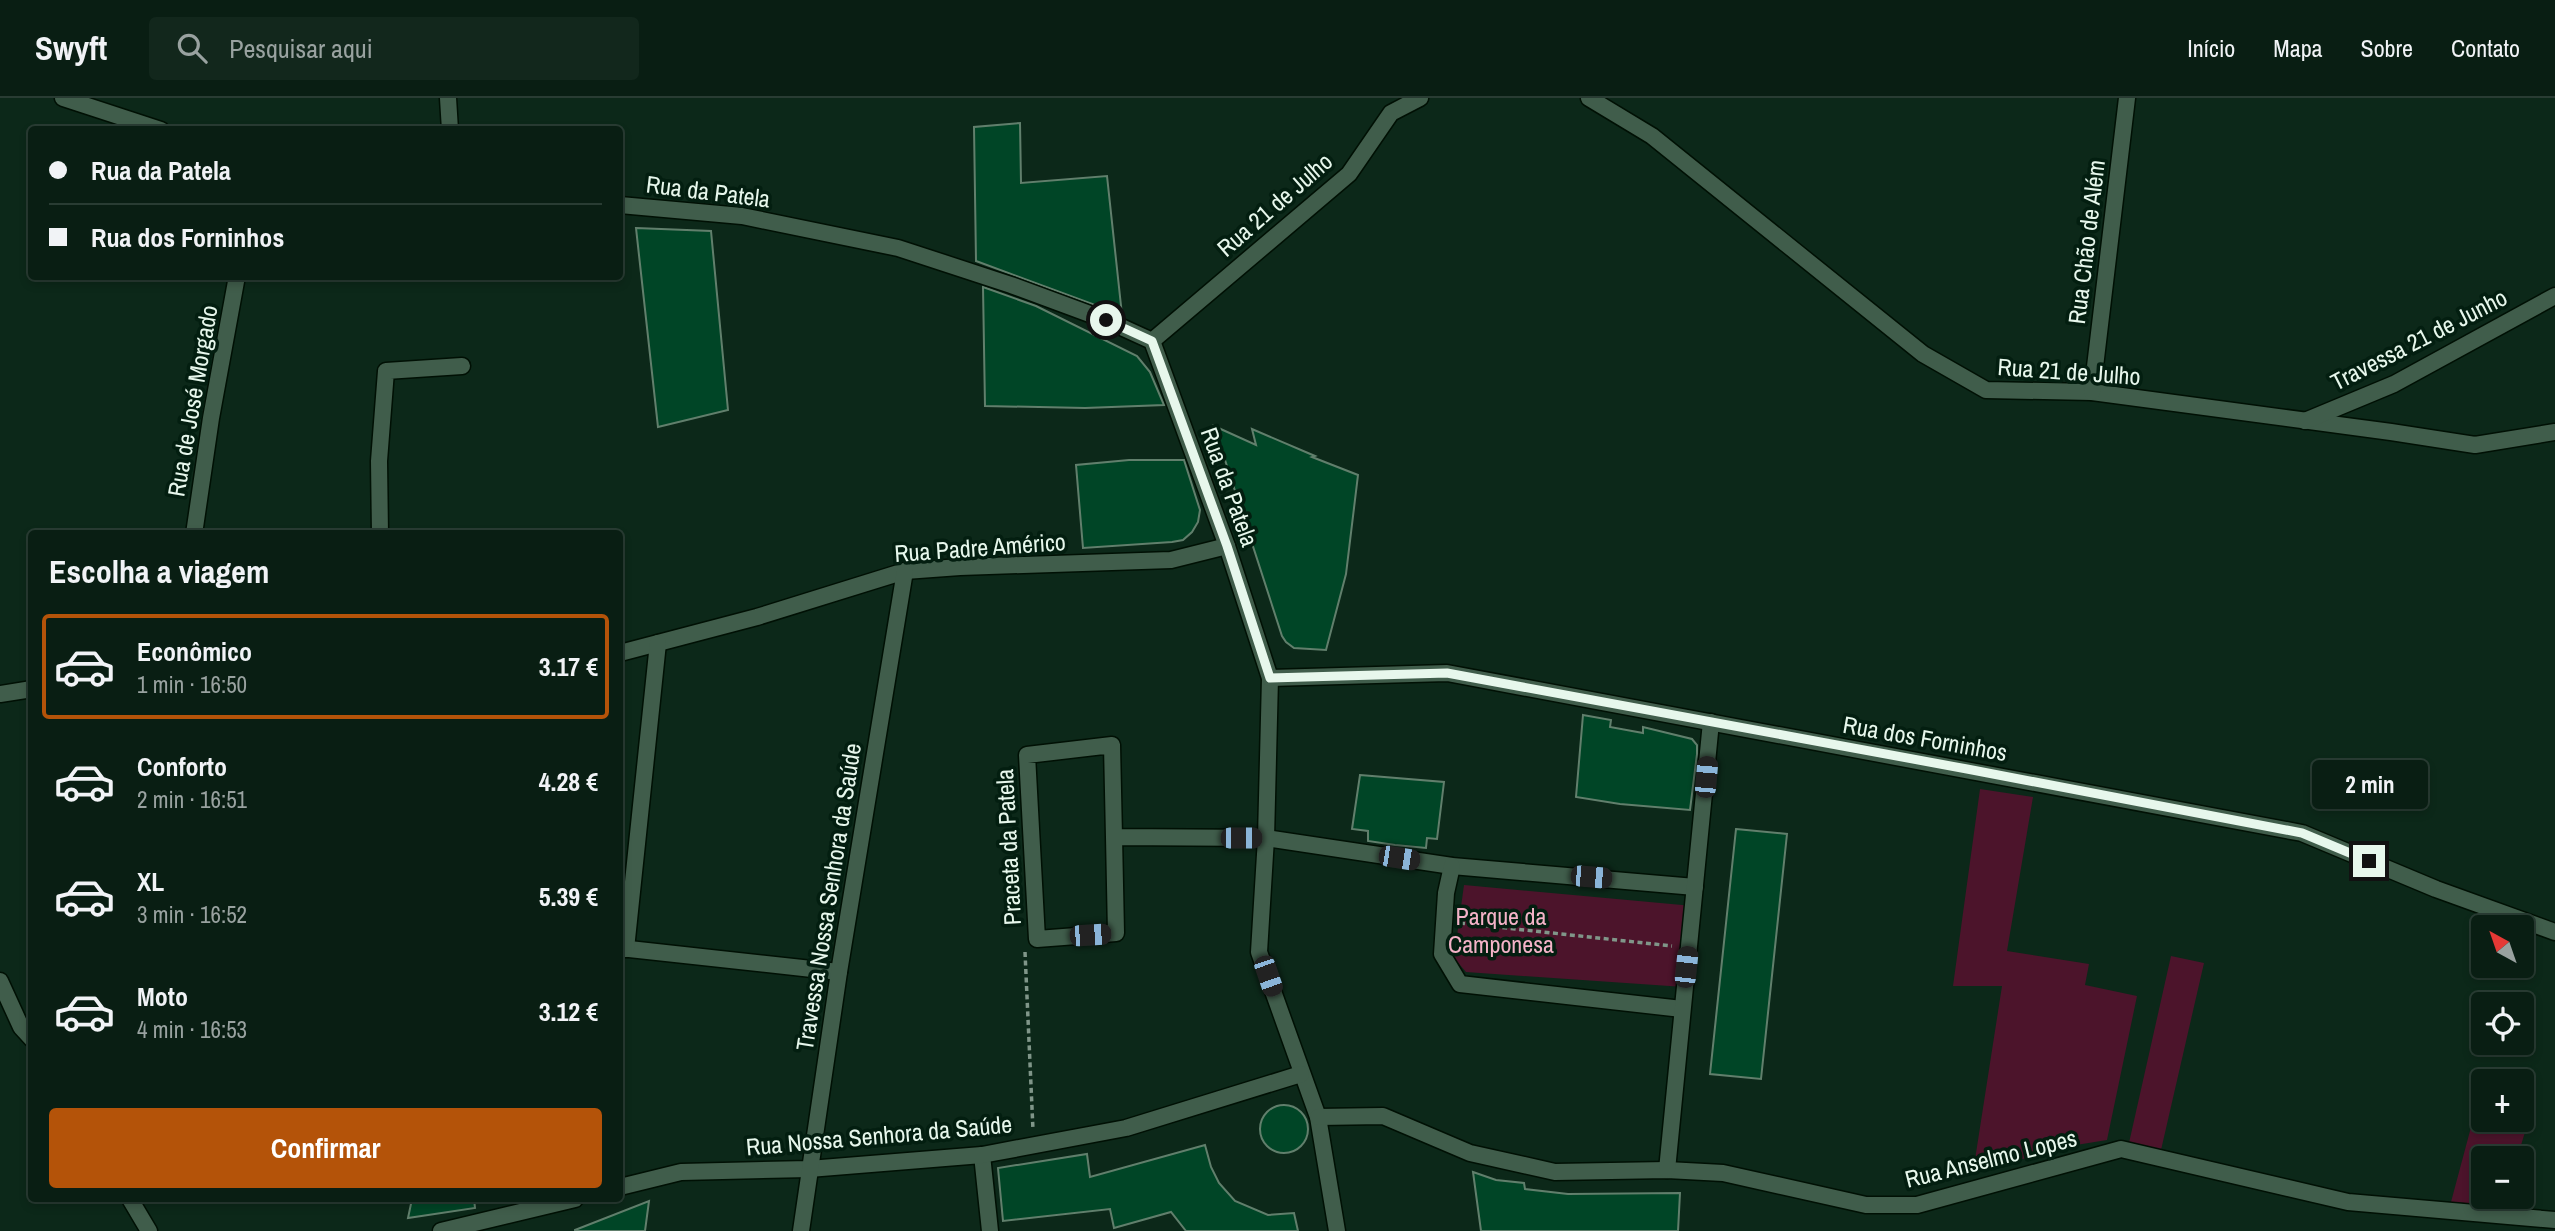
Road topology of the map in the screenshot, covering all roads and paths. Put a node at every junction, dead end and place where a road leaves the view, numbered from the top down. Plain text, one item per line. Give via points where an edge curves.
1 (64, 98) edge
2 (448, 98) edge
3 (1420, 98) edge
4 (1589, 98) edge
5 (2127, 98) edge
6 (149, 126) edge
7 (450, 126) edge
8 (623, 205) edge
9 (236, 280) edge
10 (2555, 296) edge
11 (1152, 341) junction
12 (462, 366) dead end
13 (2092, 392) junction
14 (2303, 422) junction
15 (2555, 432) edge
16 (195, 530) edge
17 (380, 530) edge
18 (1227, 546) junction
19 (905, 571) junction
20 (659, 643) junction
21 (623, 652) edge
22 (1270, 678) junction
23 (28, 690) edge
24 (0, 694) edge
25 (1711, 722) junction
26 (1114, 836) junction
27 (1266, 838) junction
28 (1452, 866) junction
29 (1695, 887) junction
30 (1444, 922) junction
31 (2555, 932) edge
32 (623, 948) edge
33 (1688, 948) junction
34 (1026, 952) dead end
35 (839, 972) junction
36 (0, 981) edge
37 (1682, 1009) junction
38 (28, 1035) edge
39 (1301, 1074) junction
40 (1318, 1117) junction
41 (1034, 1146) junction
42 (982, 1155) junction
43 (809, 1169) junction
44 (1667, 1170) junction
45 (623, 1186) edge
46 (132, 1202) edge
47 (562, 1202) edge
48 (2555, 1220) edge
49 (149, 1231) edge
50 (441, 1231) edge
51 (801, 1231) edge
52 (990, 1231) edge
53 (1337, 1231) edge

1 - 6 street
2 - 7 street
3 - 11 street, Rua 21 de Julho via 1391,113 1349,174
4 - 13 street, Rua 21 de Julho via 1652,136 1923,354 1986,390
5 - 13 street, Rua Chão de Além
8 - 11 street, Rua da Patela via 742,216 898,248 1012,285
9 - 16 street, Rua de José Morgado
10 - 14 street, Travessa 21 de Junho via 2394,384
11 - 18 street, Rua da Patela
12 - 17 street via 386,371 379,461
13 - 14 street, Rua 21 de Julho
14 - 15 street, Rua 21 de Julho via 2475,445
18 - 19 street, Rua Padre Américo via 1171,560
18 - 22 street, Rua da Patela
19 - 20 street, Rua Padre Américo
19 - 35 street, Travessa Nossa Senhora da Saúde
20 - 21 street, Rua Padre Américo
20 - 32 street
22 - 25 street, Rua dos Forninhos via 1447,673
22 - 27 street, Rua da Patela
23 - 24 street
25 - 29 street
25 - 31 street, Rua dos Forninhos via 2302,833
26 - 26 street, Praceta da Patela via 1116,933 1037,939 1027,755 1112,745
26 - 27 street
27 - 28 street
27 - 39 street, Rua da Patela via 1259,952
28 - 29 street
28 - 30 street
29 - 33 street
30 - 33 path
30 - 37 street via 1442,954 1460,984
32 - 35 street
33 - 37 street
34 - 41 path
35 - 43 street, Travessa Nossa Senhora da Saúde
36 - 38 street
37 - 44 street
39 - 40 street, Rua da Patela
39 - 41 street, Rua Nossa Senhora da Saúde via 1126,1128
40 - 44 street, Rua Anselmo Lopes via 1383,1116 1470,1153 1555,1172
40 - 53 street, Rua da Patela
41 - 42 street, Rua Nossa Senhora da Saúde
42 - 43 street, Rua Nossa Senhora da Saúde
42 - 52 street
43 - 45 street, Rua Nossa Senhora da Saúde via 681,1172
43 - 51 street, Travessa Nossa Senhora da Saúde
44 - 48 street, Rua Anselmo Lopes via 1723,1173 1866,1205 1917,1205 2121,1149 2348,1202
46 - 49 street
47 - 50 street

